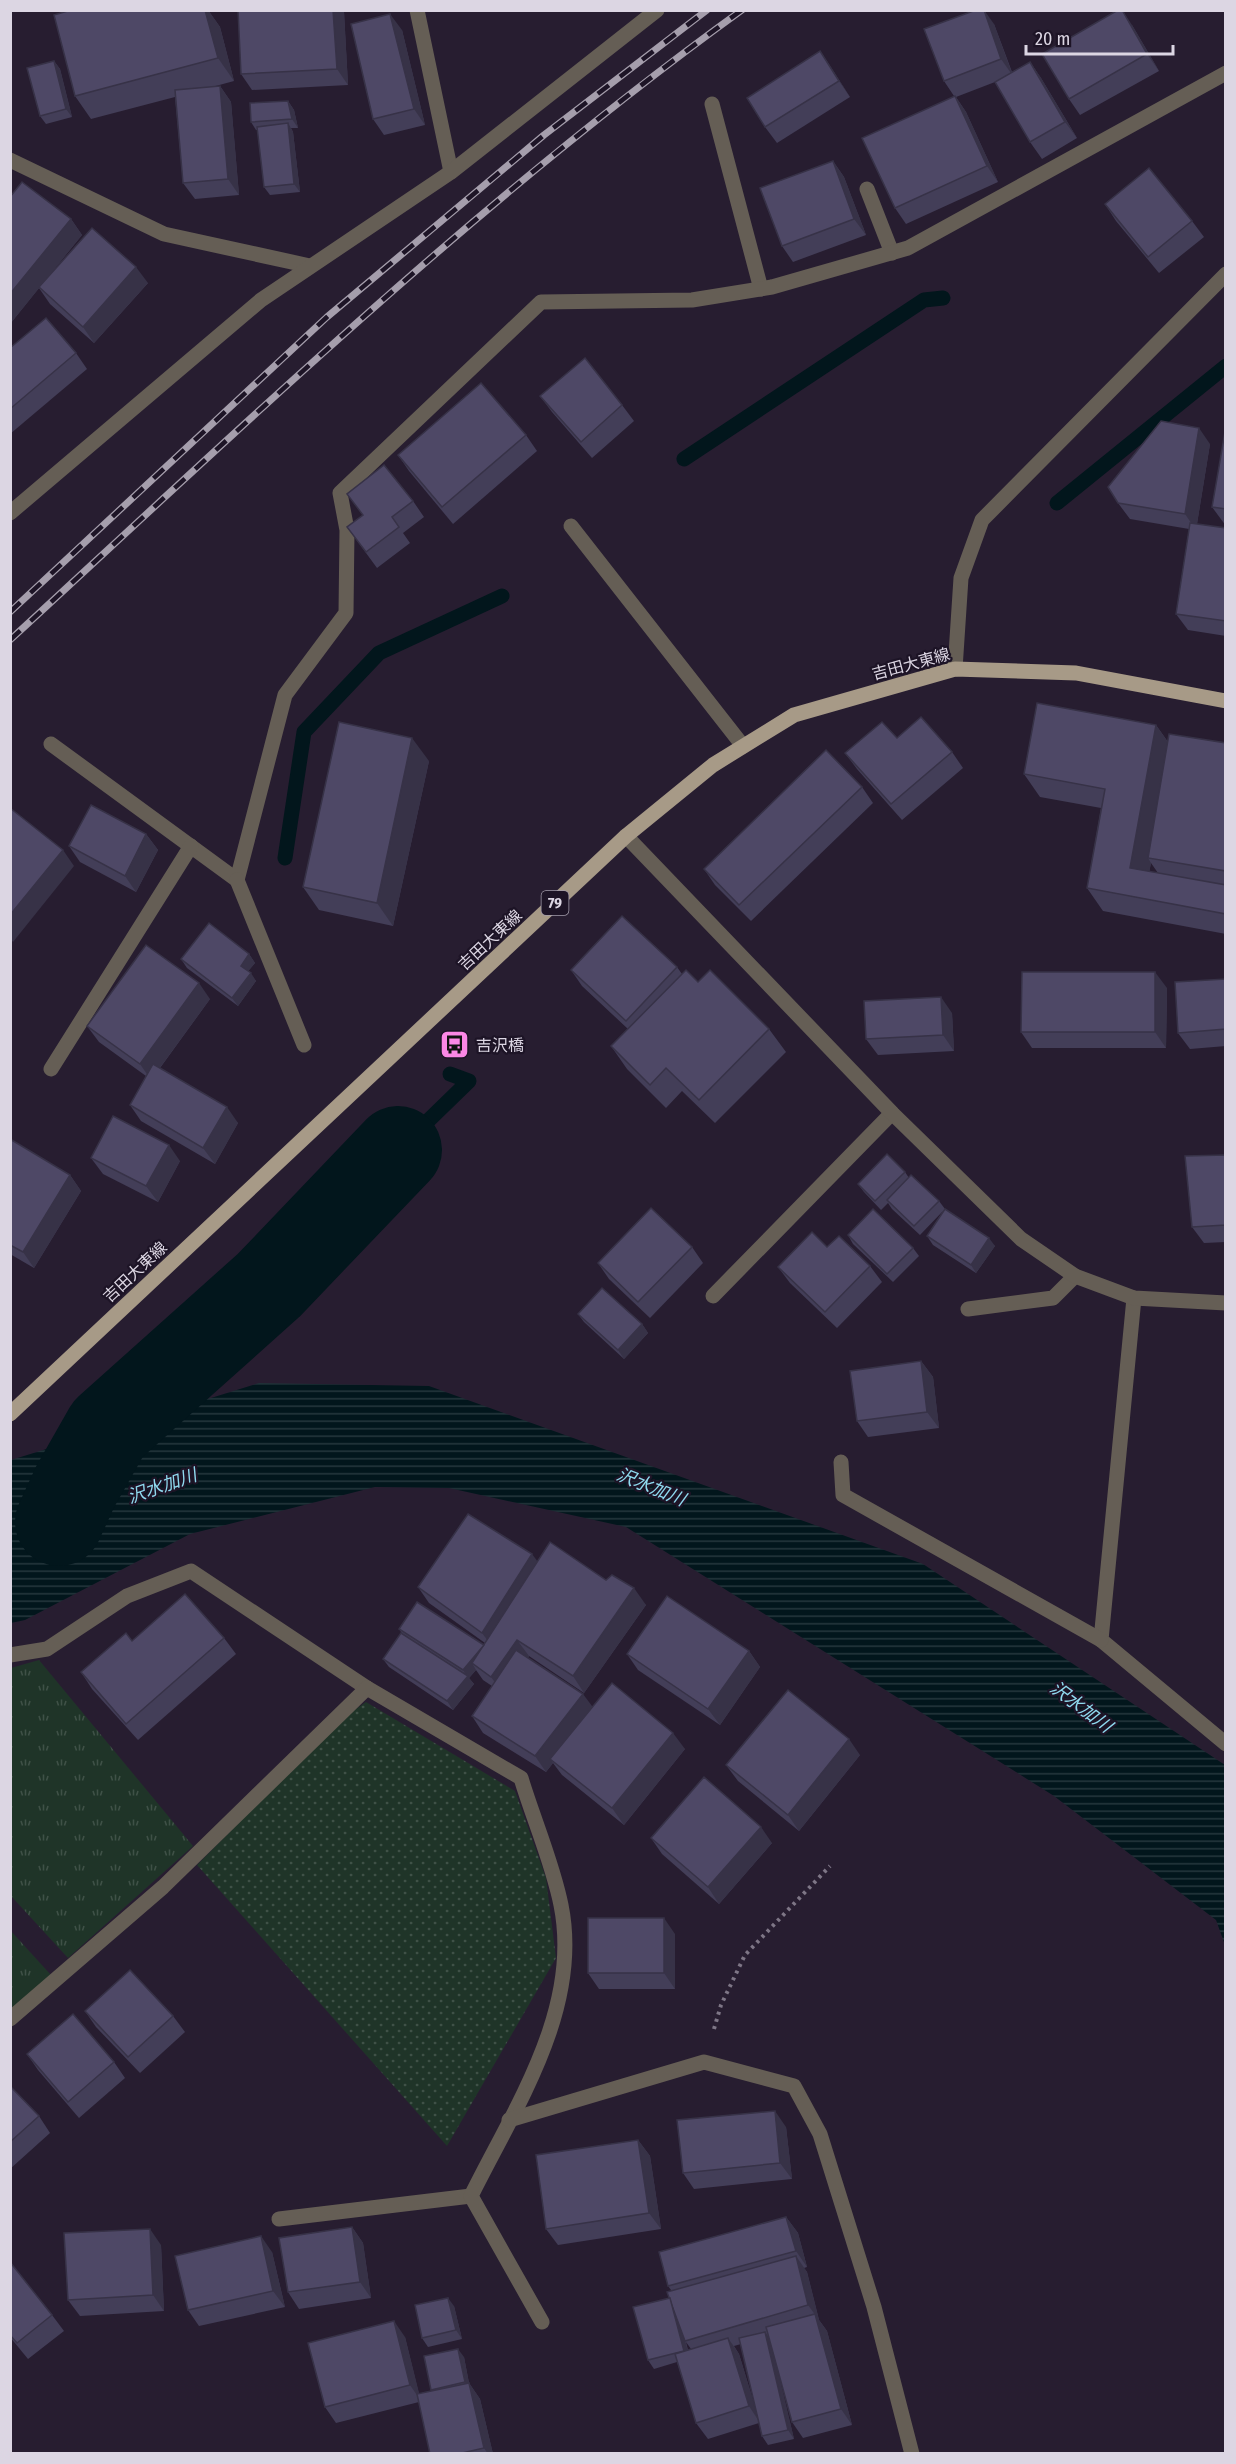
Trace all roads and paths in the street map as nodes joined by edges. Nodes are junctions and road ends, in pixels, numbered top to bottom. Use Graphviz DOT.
graph roads {
  1 [pos="417,10"];
  2 [pos="657,10"];
  3 [pos="1226,73"];
  4 [pos="712,104"];
  5 [pos="10,160"];
  6 [pos="452,172"];
  7 [pos="867,189"];
  8 [pos="892,253"];
  9 [pos="310,266"];
  10 [pos="1226,274"];
  11 [pos="761,289"];
  12 [pos="10,513"];
  13 [pos="571,526"];
  14 [pos="955,669"];
  15 [pos="1226,700"];
  16 [pos="51,744"];
  17 [pos="743,746"];
  18 [pos="626,836"];
  19 [pos="191,846"];
  20 [pos="237,880"];
  21 [pos="304,1045"];
  22 [pos="51,1069"];
  23 [pos="892,1113"];
  24 [pos="1075,1276"];
  25 [pos="713,1296"];
  26 [pos="1134,1298"];
  27 [pos="1226,1303"];
  28 [pos="968,1309"];
  29 [pos="10,1414"];
  30 [pos="841,1462"];
  31 [pos="1101,1640"];
  32 [pos="10,1656"];
  33 [pos="367,1688"];
  34 [pos="1226,1744"];
  35 [pos="830,1866"];
  36 [pos="10,2019"];
  37 [pos="704,2062"];
  38 [pos="508,2120"];
  39 [pos="471,2196"];
  40 [pos="279,2219"];
  41 [pos="542,2322"];
  42 [pos="912,2454"];
  1 -- 6 [label="street"];
  2 -- 6 [label="street"];
  3 -- 8 [label="street"];
  4 -- 11 [label="street"];
  5 -- 9 [label="street"];
  6 -- 9 [label="street"];
  7 -- 8 [label="street"];
  8 -- 11 [label="street"];
  9 -- 12 [label="street"];
  10 -- 14 [label="street"];
  11 -- 20 [label="street"];
  13 -- 17 [label="street"];
  14 -- 15 [label="main road, 吉田大東線 / 79"];
  14 -- 17 [label="main road, 吉田大東線 / 79"];
  16 -- 19 [label="street"];
  17 -- 18 [label="main road, 吉田大東線 / 79"];
  18 -- 23 [label="street"];
  18 -- 29 [label="main road, 吉田大東線 / 79"];
  19 -- 20 [label="street"];
  19 -- 22 [label="street"];
  20 -- 21 [label="street"];
  23 -- 24 [label="street"];
  23 -- 25 [label="street"];
  24 -- 26 [label="street"];
  24 -- 28 [label="street"];
  26 -- 27 [label="street"];
  26 -- 31 [label="street"];
  30 -- 31 [label="street"];
  31 -- 34 [label="street"];
  32 -- 33 [label="street"];
  33 -- 36 [label="street"];
  33 -- 38 [label="street"];
  35 -- 37 [label="path"];
  37 -- 38 [label="street"];
  37 -- 42 [label="street"];
  38 -- 39 [label="street"];
  39 -- 40 [label="street"];
  39 -- 41 [label="street"];
}
